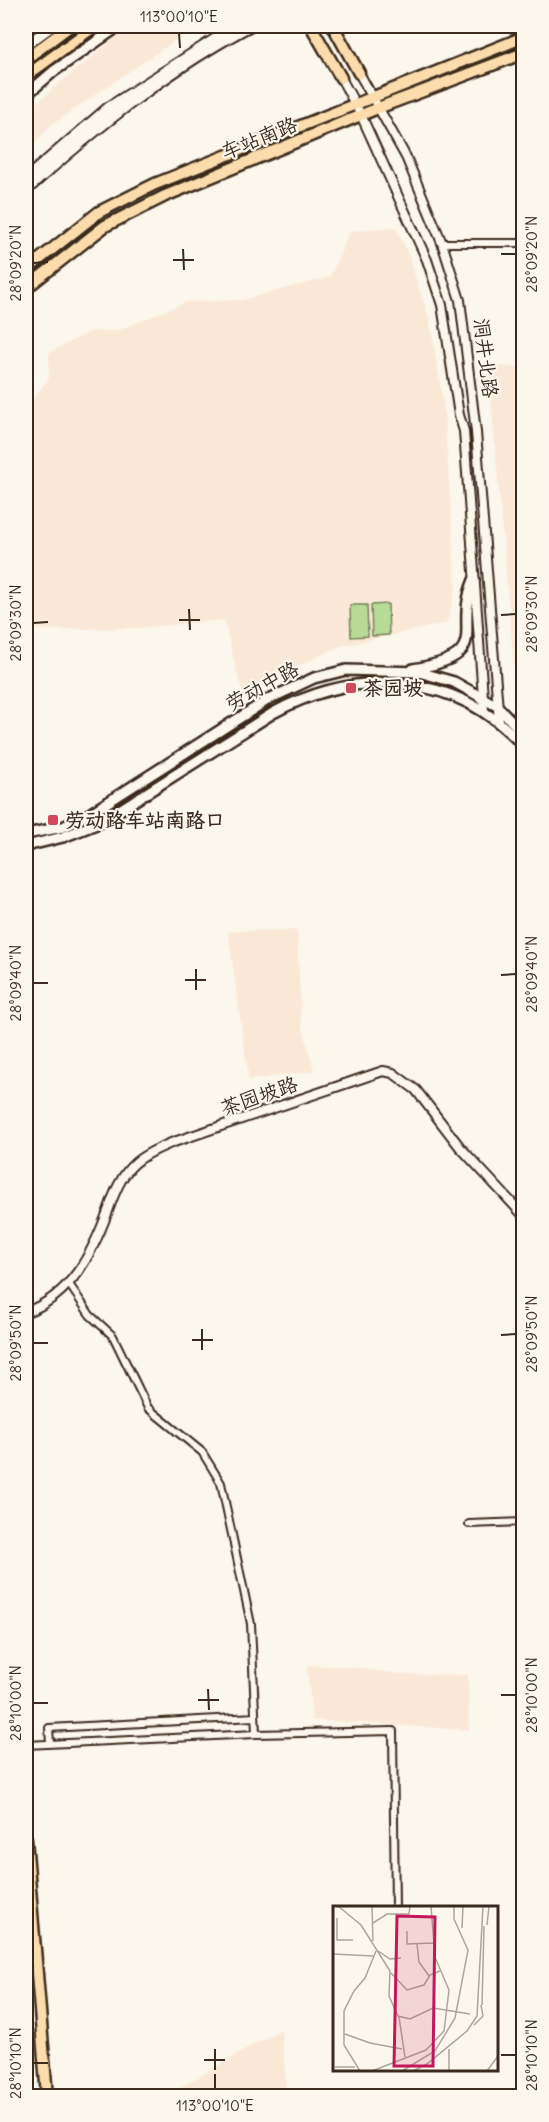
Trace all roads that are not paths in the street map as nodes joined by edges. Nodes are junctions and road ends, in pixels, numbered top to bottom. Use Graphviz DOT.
graph roads {
  1 [pos="52,26"];
  2 [pos="70,26"];
  3 [pos="95,26"];
  4 [pos="119,26"];
  5 [pos="311,26"];
  6 [pos="333,26"];
  7 [pos="524,37"];
  8 [pos="26,45"];
  9 [pos="524,52"];
  10 [pos="26,59"];
  11 [pos="359,73"];
  12 [pos="26,76"];
  13 [pos="341,78"];
  14 [pos="26,95"];
  15 [pos="371,96"];
  16 [pos="354,102"];
  17 [pos="378,108"];
  18 [pos="361,116"];
  19 [pos="442,243"];
  20 [pos="524,243"];
  21 [pos="26,270"];
  22 [pos="26,288"];
  23 [pos="474,580"];
  24 [pos="403,671"];
  25 [pos="483,696"];
  26 [pos="497,706"];
  27 [pos="484,711"];
  28 [pos="499,722"];
  29 [pos="524,734"];
  30 [pos="524,747"];
  31 [pos="26,834"];
  32 [pos="26,846"];
  33 [pos="524,1216"];
  34 [pos="69,1284"];
  35 [pos="26,1312"];
  36 [pos="524,1522"];
  37 [pos="469,1524"];
  38 [pos="255,1717"];
  39 [pos="256,1734"];
  40 [pos="50,1743"];
  41 [pos="26,1745"];
  42 [pos="26,1839"];
  43 [pos="395,1906"];
  44 [pos="26,1928"];
  45 [pos="39,2097"];
  46 [pos="46,2097"];
  1 -- 8 [label="main road"];
  2 -- 10 [label="main road"];
  3 -- 12 [label="main road"];
  4 -- 14 [label="main road"];
  5 -- 13 [label="main road, 洞井北路"];
  6 -- 11 [label="main road, 洞井北路"];
  7 -- 15 [label="main road, 车站南路"];
  9 -- 17 [label="main road, 车站南路"];
  11 -- 15 [label="street, 洞井北路"];
  13 -- 16 [label="street, 洞井北路"];
  15 -- 16 [label="main road, 车站南路"];
  15 -- 17 [label="street, 洞井北路"];
  16 -- 18 [label="street, 洞井北路"];
  16 -- 21 [label="main road, 车站南路"];
  17 -- 18 [label="main road, 车站南路"];
  17 -- 19 [label="street, 洞井北路"];
  18 -- 22 [label="main road, 车站南路"];
  18 -- 23 [label="street, 洞井北路"];
  19 -- 20 [label="street"];
  19 -- 26 [label="street, 洞井北路"];
  23 -- 24 [label="main road"];
  23 -- 25 [label="street, 洞井北路"];
  24 -- 25 [label="main road, 劳动中路"];
  24 -- 31 [label="main road, 劳动中路"];
  25 -- 26 [label="main road, 劳动中路"];
  25 -- 27 [label="street, 洞井北路"];
  26 -- 28 [label="street, 洞井北路"];
  26 -- 29 [label="main road, 劳动中路"];
  27 -- 28 [label="main road, 劳动中路"];
  27 -- 32 [label="main road, 劳动中路"];
  28 -- 30 [label="main road, 劳动中路"];
  33 -- 34 [label="street, 茶园坡路"];
  34 -- 35 [label="street, 茶园坡路"];
  34 -- 38 [label="street"];
  36 -- 37 [label="street"];
  38 -- 39 [label="street"];
  38 -- 40 [label="street"];
  39 -- 40 [label="street"];
  39 -- 43 [label="street"];
  40 -- 41 [label="street"];
  42 -- 46 [label="main road"];
  44 -- 45 [label="main road"];
}
